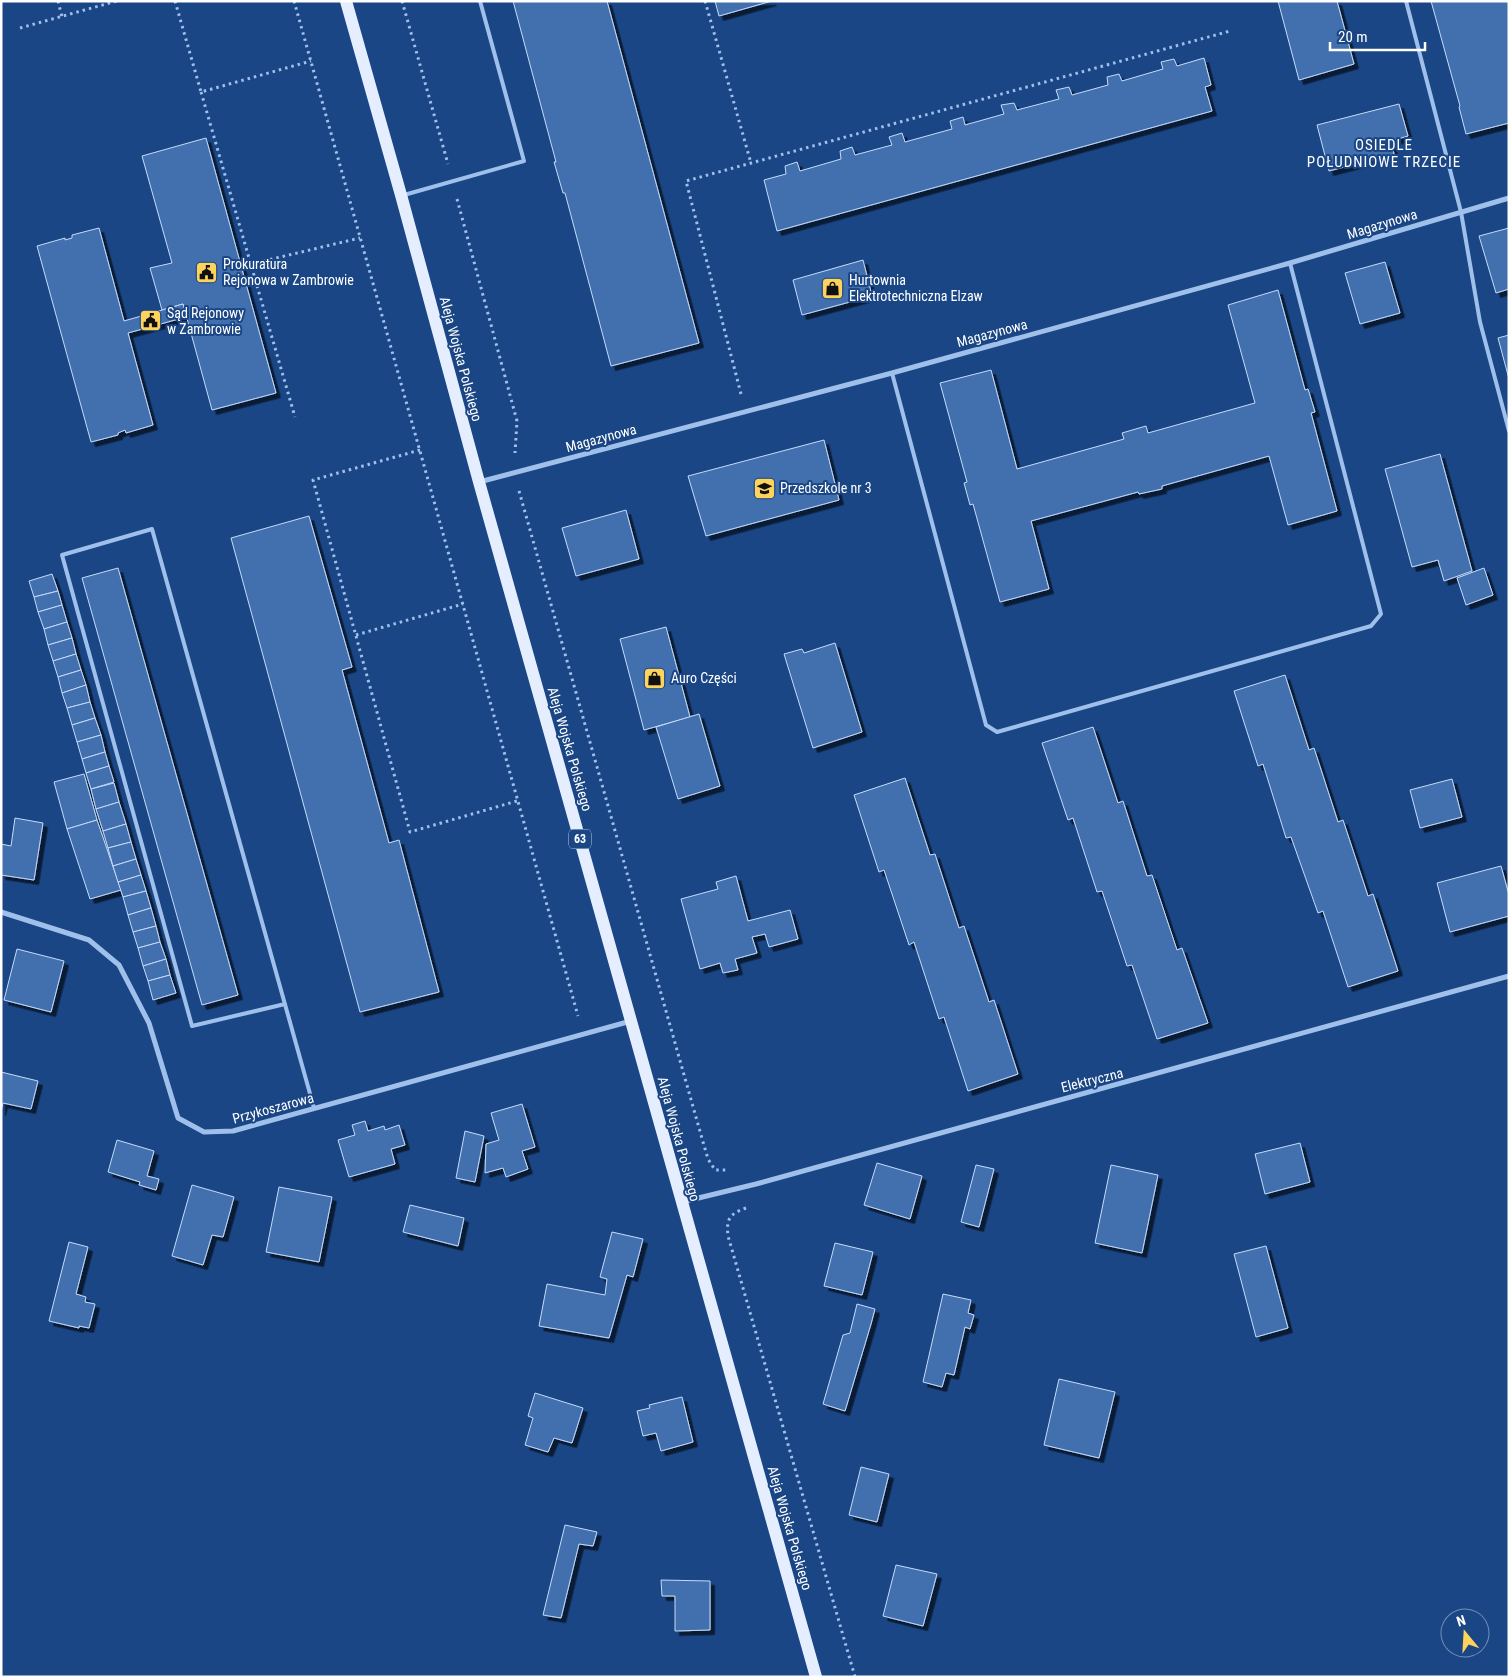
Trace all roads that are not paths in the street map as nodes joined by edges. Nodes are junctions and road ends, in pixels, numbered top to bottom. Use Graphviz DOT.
graph roads {
  1 [pos="346,1"];
  2 [pos="480,1"];
  3 [pos="1406,1"];
  4 [pos="401,195"];
  5 [pos="1509,198"];
  6 [pos="1461,212"];
  7 [pos="1290,263"];
  8 [pos="892,373"];
  9 [pos="1509,431"];
  10 [pos="479,482"];
  11 [pos="1,912"];
  12 [pos="1509,976"];
  13 [pos="285,1004"];
  14 [pos="631,1021"];
  15 [pos="314,1108"];
  16 [pos="681,1202"];
  17 [pos="816,1677"];
  1 -- 4 [label="main road, Aleja Wojska Polskiego / 63"];
  2 -- 4 [label="lane"];
  3 -- 6 [label="lane"];
  4 -- 10 [label="main road, Aleja Wojska Polskiego / 63"];
  5 -- 6 [label="street, Magazynowa"];
  6 -- 7 [label="street, Magazynowa"];
  6 -- 9 [label="lane"];
  7 -- 8 [label="street, Magazynowa"];
  7 -- 8 [label="lane"];
  8 -- 10 [label="street, Magazynowa"];
  10 -- 14 [label="main road, Aleja Wojska Polskiego / 63"];
  11 -- 15 [label="street, Przykoszarowa"];
  12 -- 16 [label="street, Elektryczna"];
  13 -- 13 [label="lane"];
  13 -- 15 [label="lane"];
  14 -- 15 [label="street, Przykoszarowa"];
  14 -- 16 [label="main road, Aleja Wojska Polskiego / 63"];
  16 -- 17 [label="main road, Aleja Wojska Polskiego / 63"];
}
